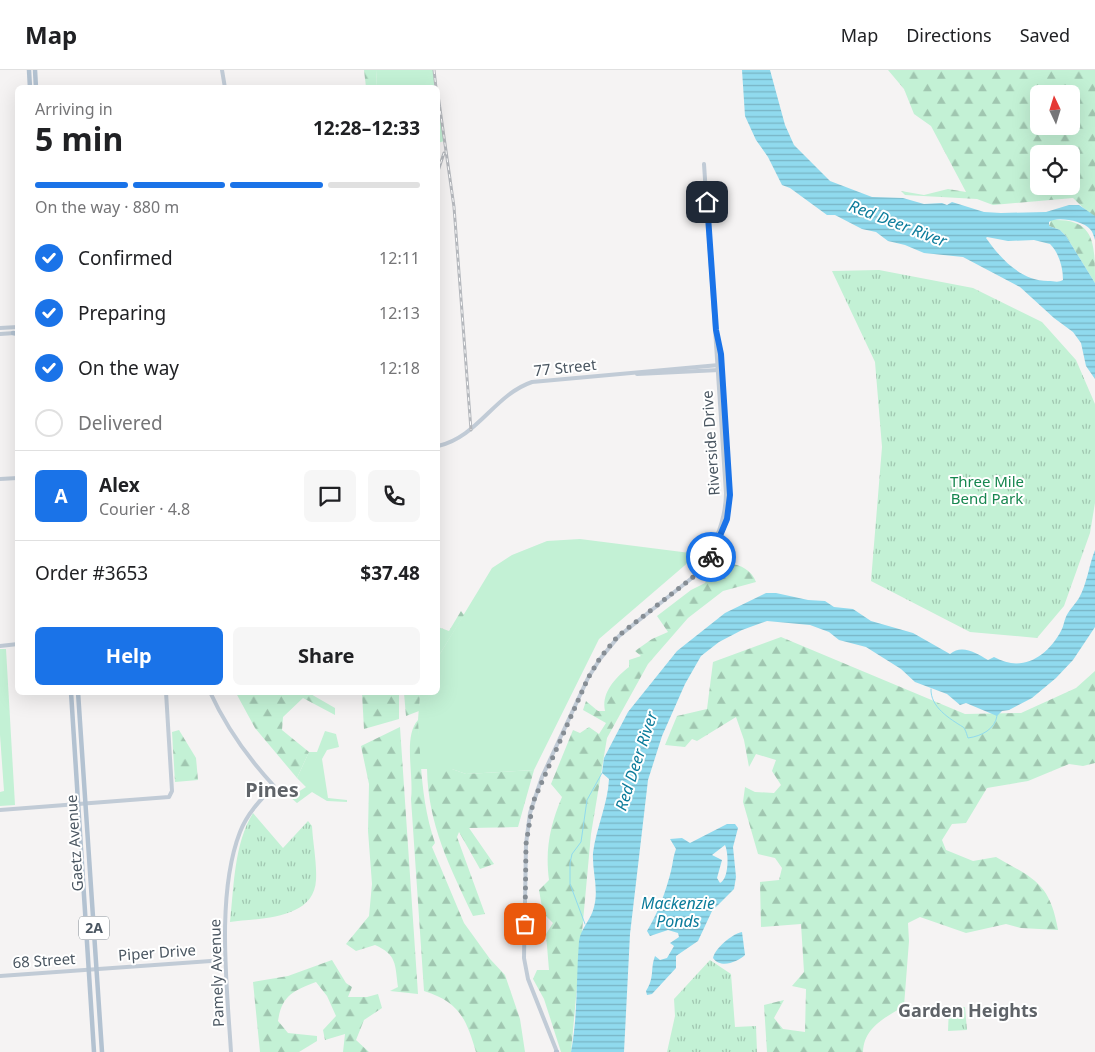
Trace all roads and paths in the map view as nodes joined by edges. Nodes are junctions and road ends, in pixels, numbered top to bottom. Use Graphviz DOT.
graph roads {
  1 [pos="29,70"];
  2 [pos="35,70"];
  3 [pos="222,70"];
  4 [pos="30,85"];
  5 [pos="36,85"];
  6 [pos="225,85"];
  7 [pos="704,164"];
  8 [pos="15,327"];
  9 [pos="0,328"];
  10 [pos="15,333"];
  11 [pos="0,334"];
  12 [pos="719,365"];
  13 [pos="719,370"];
  14 [pos="627,374"];
  15 [pos="440,445"];
  16 [pos="15,478"];
  17 [pos="0,479"];
  18 [pos="15,644"];
  19 [pos="0,646"];
  20 [pos="72,695"];
  21 [pos="78,695"];
  22 [pos="166,695"];
  23 [pos="211,695"];
  24 [pos="82,805"];
  25 [pos="0,810"];
  26 [pos="225,960"];
  27 [pos="90,969"];
  28 [pos="96,969"];
  29 [pos="0,976"];
  30 [pos="94,1052"];
  31 [pos="102,1052"];
  32 [pos="231,1052"];
  33 [pos="557,1052"];
  1 -- 4 [label="main road"];
  2 -- 5 [label="main road"];
  3 -- 6 [label="main road"];
  7 -- 12 [label="main road, Riverside Drive"];
  8 -- 9 [label="main road"];
  10 -- 11 [label="main road"];
  12 -- 13 [label="main road, Riverside Drive"];
  12 -- 14 [label="main road, 77 Street"];
  13 -- 14 [label="main road, 77 Street"];
  13 -- 33 [label="main road, Riverside Drive"];
  14 -- 15 [label="main road, 77 Street"];
  16 -- 17 [label="main road"];
  18 -- 19 [label="main road"];
  20 -- 24 [label="main road, Gaetz Avenue / 2A"];
  21 -- 24 [label="main road, Gaetz Avenue / 2A"];
  22 -- 24 [label="main road"];
  23 -- 26 [label="main road, Pamely Avenue"];
  24 -- 25 [label="main road"];
  24 -- 27 [label="main road, Gaetz Avenue / 2A"];
  24 -- 28 [label="main road, Gaetz Avenue / 2A"];
  26 -- 28 [label="main road, Piper Drive"];
  26 -- 32 [label="main road, Pamely Avenue"];
  27 -- 28 [label="main road, Piper Drive"];
  27 -- 29 [label="main road, 68 Street"];
  27 -- 30 [label="main road, Gaetz Avenue / 2A"];
  28 -- 31 [label="main road, Gaetz Avenue / 2A"];
}
